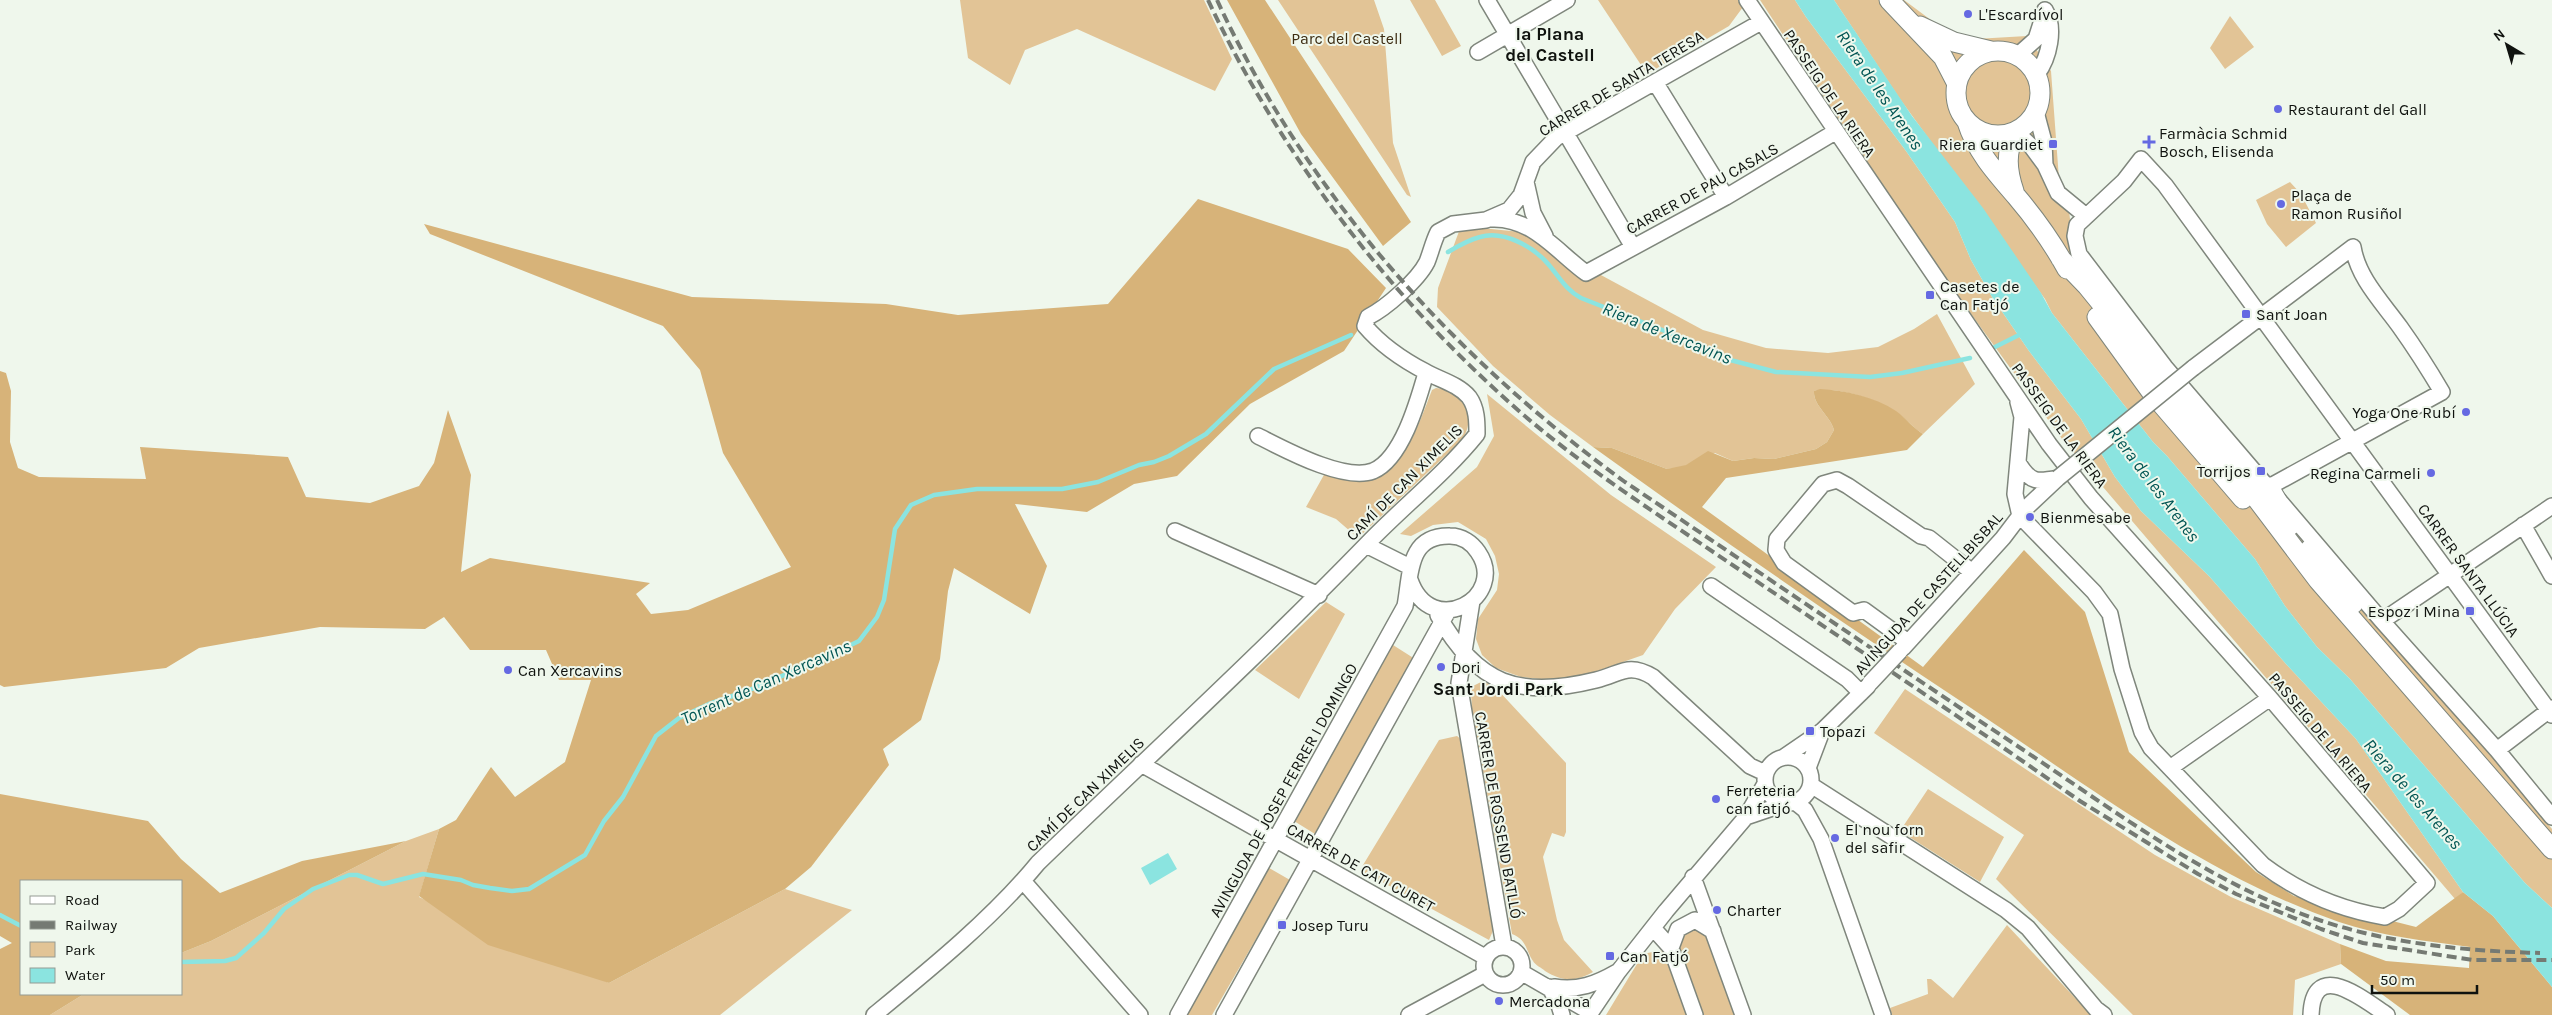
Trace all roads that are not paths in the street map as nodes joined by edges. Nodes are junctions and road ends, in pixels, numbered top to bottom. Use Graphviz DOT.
graph roads {
  1 [pos="1487,0"];
  2 [pos="1567,0"];
  3 [pos="1747,0"];
  4 [pos="1889,0"];
  5 [pos="2045,5"];
  6 [pos="1905,19"];
  7 [pos="1761,22"];
  8 [pos="1507,34"];
  9 [pos="1991,51"];
  10 [pos="1478,52"];
  11 [pos="2018,55"];
  12 [pos="2037,74"];
  13 [pos="1655,82"];
  14 [pos="1957,84"];
  15 [pos="2036,112"];
  16 [pos="1967,122"];
  17 [pos="1835,132"];
  18 [pos="2016,132"];
  19 [pos="1566,133"];
  20 [pos="2045,165"];
  21 [pos="1526,178"];
  22 [pos="1726,197"];
  23 [pos="2016,197"];
  24 [pos="2086,216"];
  25 [pos="1486,220"];
  26 [pos="1548,241"];
  27 [pos="1633,247"];
  28 [pos="1392,300"];
  29 [pos="2262,317"];
  30 [pos="1426,372"];
  31 [pos="2016,396"];
  32 [pos="1258,436"];
  33 [pos="2352,439"];
  34 [pos="2019,464"];
  35 [pos="2058,478"];
  36 [pos="2268,487"];
  37 [pos="2552,506"];
  38 [pos="2020,516"];
  39 [pos="2523,525"];
  40 [pos="1175,531"];
  41 [pos="1366,545"];
  42 [pos="1972,572"];
  43 [pos="1410,574"];
  44 [pos="2451,574"];
  45 [pos="2552,576"];
  46 [pos="1711,586"];
  47 [pos="1319,596"];
  48 [pos="1472,601"];
  49 [pos="1442,614"];
  50 [pos="2382,621"];
  51 [pos="1904,647"];
  52 [pos="1464,654"];
  53 [pos="2390,662"];
  54 [pos="1482,671"];
  55 [pos="1459,683"];
  56 [pos="1866,688"];
  57 [pos="2270,698"];
  58 [pos="2551,711"];
  59 [pos="1822,730"];
  60 [pos="2497,750"];
  61 [pos="1784,757"];
  62 [pos="1140,764"];
  63 [pos="1808,768"];
  64 [pos="2170,768"];
  65 [pos="1765,778"];
  66 [pos="1810,785"];
  67 [pos="1791,802"];
  68 [pos="1746,817"];
  69 [pos="2552,817"];
  70 [pos="1275,839"];
  71 [pos="2548,845"];
  72 [pos="1310,858"];
  73 [pos="1693,877"];
  74 [pos="1024,880"];
  75 [pos="1653,928"];
  76 [pos="1713,931"];
  77 [pos="1504,946"];
  78 [pos="1671,948"];
  79 [pos="1486,957"];
  80 [pos="1521,972"];
  81 [pos="1618,972"];
  82 [pos="1485,974"];
  83 [pos="1548,986"];
  84 [pos="1590,1014"];
  85 [pos="874,1015"];
  86 [pos="1140,1015"];
  87 [pos="1178,1015"];
  88 [pos="1224,1015"];
  89 [pos="1409,1015"];
  90 [pos="1562,1015"];
  91 [pos="1695,1015"];
  92 [pos="1743,1015"];
  93 [pos="1883,1015"];
  94 [pos="2104,1015"];
  95 [pos="2310,1015"];
  96 [pos="2387,1015"];
  1 -- 8 [label="street"];
  2 -- 8 [label="street"];
  3 -- 7 [label="street, PASSEIG DE LA RIERA"];
  4 -- 6 [label="main road"];
  5 -- 11 [label="street"];
  5 -- 12 [label="street"];
  6 -- 9 [label="main road"];
  6 -- 14 [label="main road"];
  7 -- 13 [label="street, CARRER DE SANTA TERESA"];
  7 -- 17 [label="street, PASSEIG DE LA RIERA"];
  8 -- 10 [label="street"];
  8 -- 19 [label="street"];
  9 -- 11 [label="main road"];
  9 -- 14 [label="main road"];
  11 -- 12 [label="main road"];
  12 -- 15 [label="main road"];
  13 -- 19 [label="street, CARRER DE SANTA TERESA"];
  13 -- 22 [label="street"];
  14 -- 16 [label="main road"];
  15 -- 18 [label="main road"];
  15 -- 20 [label="street"];
  16 -- 18 [label="main road"];
  16 -- 23 [label="main road"];
  17 -- 22 [label="street, CARRER DE PAU CASALS"];
  17 -- 31 [label="street, PASSEIG DE LA RIERA"];
  18 -- 20 [label="street"];
  18 -- 23 [label="main road"];
  19 -- 21 [label="street, CARRER DE SANTA TERESA"];
  19 -- 27 [label="street"];
  20 -- 24 [label="street"];
  21 -- 25 [label="street, CARRER DE SANTA TERESA"];
  21 -- 26 [label="street"];
  22 -- 27 [label="street, CARRER DE PAU CASALS"];
  23 -- 53 [label="main road"];
  24 -- 29 [label="street, CARRER SANTA LLÚCIA"];
  24 -- 36 [label="street"];
  25 -- 26 [label="street"];
  25 -- 28 [label="street, CARRER DE SANTA TERESA"];
  26 -- 27 [label="street, CARRER DE PAU CASALS"];
  28 -- 30 [label="street, CAMÍ DE CAN XIMELIS"];
  29 -- 33 [label="street, CARRER SANTA LLÚCIA"];
  29 -- 33 [label="street, AVINGUDA DE CASTELLBISBAL"];
  29 -- 35 [label="street, AVINGUDA DE CASTELLBISBAL, bridge"];
  30 -- 32 [label="street"];
  30 -- 41 [label="street, CAMÍ DE CAN XIMELIS"];
  31 -- 34 [label="street"];
  31 -- 57 [label="street, PASSEIG DE LA RIERA"];
  33 -- 36 [label="street"];
  33 -- 44 [label="street, CARRER SANTA LLÚCIA"];
  34 -- 35 [label="street"];
  34 -- 38 [label="street"];
  35 -- 38 [label="street, AVINGUDA DE CASTELLBISBAL"];
  36 -- 50 [label="street"];
  36 -- 53 [label="main road"];
  37 -- 39 [label="street"];
  38 -- 42 [label="street, AVINGUDA DE CASTELLBISBAL"];
  38 -- 64 [label="street"];
  39 -- 44 [label="street"];
  39 -- 45 [label="street"];
  40 -- 47 [label="street"];
  41 -- 43 [label="street"];
  41 -- 47 [label="street, CAMÍ DE CAN XIMELIS"];
  42 -- 51 [label="street, AVINGUDA DE CASTELLBISBAL"];
  42 -- 51 [label="street"];
  43 -- 48 [label="street"];
  43 -- 49 [label="street"];
  43 -- 70 [label="street, AVINGUDA DE JOSEP FERRER I DOMINGO"];
  44 -- 50 [label="street"];
  44 -- 58 [label="street, CARRER SANTA LLÚCIA"];
  46 -- 56 [label="street"];
  47 -- 62 [label="street, CAMÍ DE CAN XIMELIS"];
  48 -- 49 [label="street"];
  48 -- 52 [label="street, CARRER DE ROSSEND BATLLÓ"];
  49 -- 52 [label="street"];
  49 -- 72 [label="street"];
  50 -- 60 [label="street"];
  51 -- 56 [label="street, AVINGUDA DE CASTELLBISBAL, bridge"];
  52 -- 54 [label="street"];
  52 -- 55 [label="street, CARRER DE ROSSEND BATLLÓ"];
  53 -- 71 [label="main road"];
  54 -- 55 [label="street"];
  54 -- 65 [label="street"];
  55 -- 77 [label="street, CARRER DE ROSSEND BATLLÓ"];
  56 -- 59 [label="street, AVINGUDA DE CASTELLBISBAL"];
  57 -- 64 [label="street"];
  57 -- 64 [label="street, PASSEIG DE LA RIERA"];
  58 -- 60 [label="street"];
  59 -- 61 [label="street, AVINGUDA DE CASTELLBISBAL"];
  59 -- 63 [label="street"];
  60 -- 69 [label="street"];
  61 -- 63 [label="street"];
  61 -- 65 [label="street"];
  62 -- 70 [label="street, CARRER DE CATI CURET"];
  62 -- 74 [label="street, CAMÍ DE CAN XIMELIS"];
  63 -- 66 [label="street"];
  65 -- 67 [label="street"];
  65 -- 68 [label="street"];
  66 -- 67 [label="street"];
  66 -- 94 [label="street"];
  67 -- 68 [label="street"];
  67 -- 93 [label="street"];
  68 -- 73 [label="street"];
  70 -- 72 [label="street, CARRER DE CATI CURET"];
  70 -- 87 [label="street, AVINGUDA DE JOSEP FERRER I DOMINGO"];
  72 -- 79 [label="street, CARRER DE CATI CURET"];
  72 -- 88 [label="street"];
  73 -- 75 [label="street"];
  73 -- 76 [label="street"];
  74 -- 85 [label="street, CAMÍ DE CAN XIMELIS"];
  74 -- 86 [label="street"];
  75 -- 78 [label="street"];
  75 -- 81 [label="street"];
  76 -- 78 [label="street"];
  76 -- 92 [label="street"];
  77 -- 79 [label="street"];
  77 -- 80 [label="street"];
  78 -- 91 [label="street"];
  79 -- 82 [label="street"];
  80 -- 82 [label="street"];
  80 -- 83 [label="street"];
  81 -- 83 [label="street"];
  81 -- 84 [label="street"];
  82 -- 89 [label="street"];
  83 -- 84 [label="street"];
  83 -- 90 [label="street"];
  95 -- 96 [label="street"];
}
